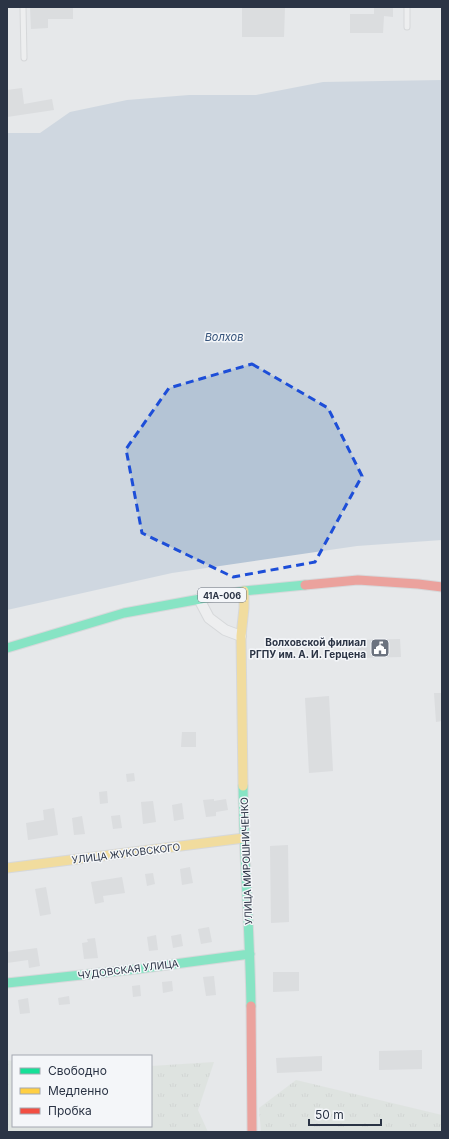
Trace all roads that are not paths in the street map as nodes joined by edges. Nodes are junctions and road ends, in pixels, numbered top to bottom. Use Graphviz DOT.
graph roads {
  1 [pos="23,7"];
  2 [pos="407,7"];
  3 [pos="407,27"];
  4 [pos="24,58"];
  5 [pos="442,587"];
  6 [pos="244,591"];
  7 [pos="199,599"];
  8 [pos="241,636"];
  9 [pos="7,648"];
  10 [pos="244,838"];
  11 [pos="7,868"];
  12 [pos="250,954"];
  13 [pos="7,983"];
  14 [pos="252,1132"];
  1 -- 4 [label="lane"];
  2 -- 3 [label="lane"];
  5 -- 6 [label="street, 41А-006"];
  6 -- 7 [label="street, 41А-006"];
  6 -- 8 [label="street, УЛИЦА МИРОШНИЧЕНКО"];
  7 -- 8 [label="street"];
  7 -- 9 [label="street, 41А-006"];
  8 -- 10 [label="street, УЛИЦА МИРОШНИЧЕНКО"];
  10 -- 11 [label="street, УЛИЦА ЖУКОВСКОГО"];
  10 -- 12 [label="street, УЛИЦА МИРОШНИЧЕНКО"];
  12 -- 13 [label="street, ЧУДОВСКАЯ УЛИЦА"];
  12 -- 14 [label="street, УЛИЦА МИРОШНИЧЕНКО"];
}
